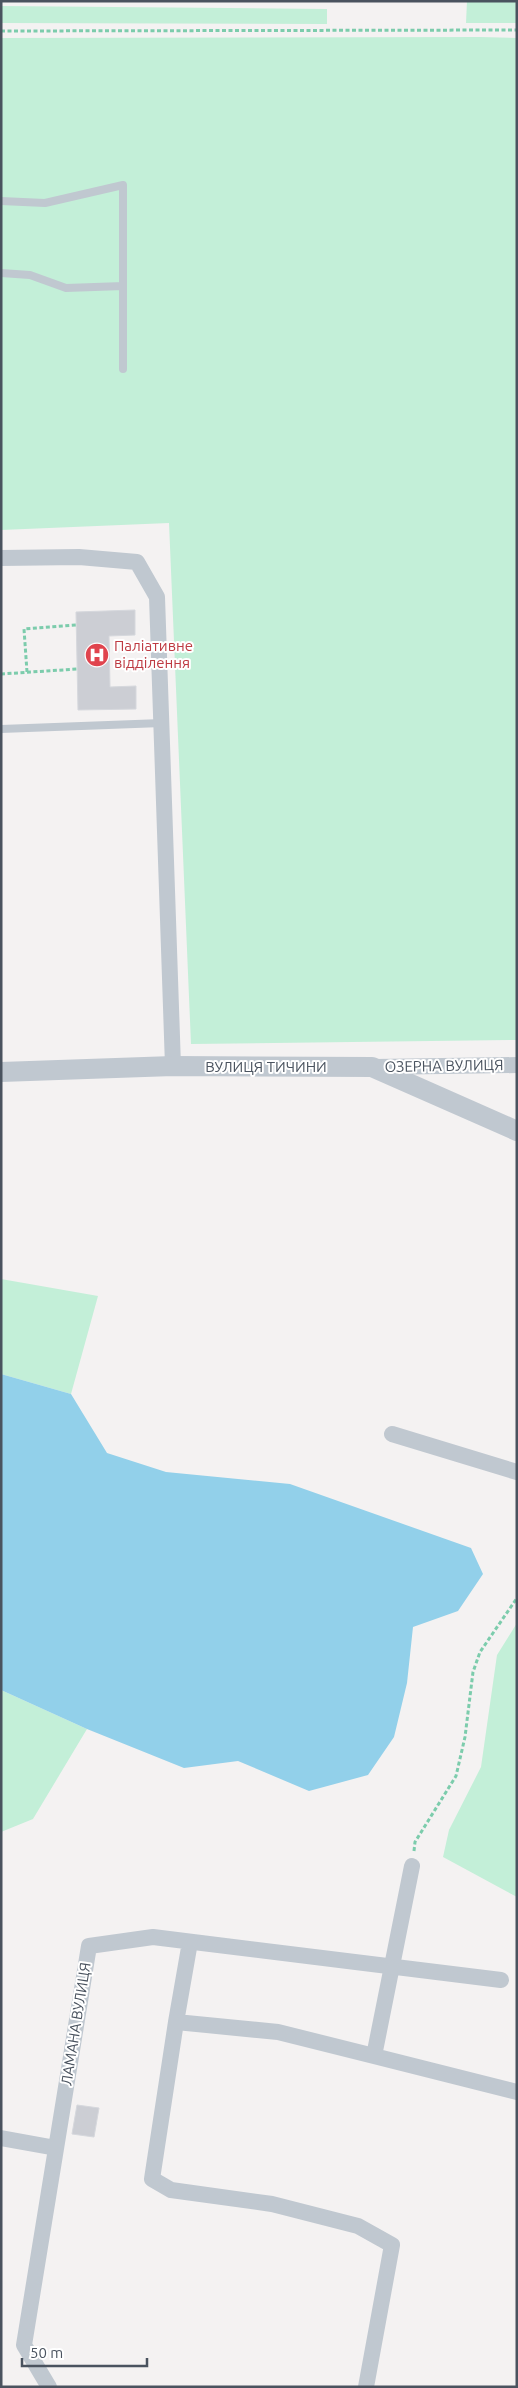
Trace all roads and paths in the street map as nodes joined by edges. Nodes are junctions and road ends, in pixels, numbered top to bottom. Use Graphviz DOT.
graph roads {
  1 [pos="517,30"];
  2 [pos="1,31"];
  3 [pos="1,201"];
  4 [pos="1,274"];
  5 [pos="123,286"];
  6 [pos="123,369"];
  7 [pos="1,558"];
  8 [pos="76,625"];
  9 [pos="77,669"];
  10 [pos="27,672"];
  11 [pos="1,674"];
  12 [pos="162,723"];
  13 [pos="1,729"];
  14 [pos="517,1065"];
  15 [pos="173,1066"];
  16 [pos="372,1067"];
  17 [pos="1,1072"];
  18 [pos="517,1131"];
  19 [pos="392,1434"];
  20 [pos="517,1472"];
  21 [pos="517,1598"];
  22 [pos="412,1866"];
  23 [pos="190,1942"];
  24 [pos="392,1967"];
  25 [pos="501,1980"];
  26 [pos="176,2022"];
  27 [pos="374,2056"];
  28 [pos="517,2092"];
  29 [pos="1,2138"];
  30 [pos="56,2148"];
  31 [pos="49,2387"];
  32 [pos="366,2387"];
  1 -- 2 [label="path"];
  3 -- 5 [label="lane"];
  4 -- 5 [label="lane"];
  5 -- 6 [label="lane"];
  7 -- 12 [label="street"];
  8 -- 10 [label="path"];
  9 -- 10 [label="path"];
  10 -- 11 [label="path"];
  12 -- 13 [label="lane"];
  12 -- 15 [label="street"];
  14 -- 16 [label="street, ОЗЕРНА ВУЛИЦЯ"];
  15 -- 16 [label="street, ВУЛИЦЯ ТИЧИНИ"];
  15 -- 17 [label="street, ВУЛИЦЯ ТИЧИНИ"];
  16 -- 18 [label="street, ВУЛИЦЯ ТИЧИНИ"];
  19 -- 20 [label="street"];
  21 -- 22 [label="path"];
  22 -- 24 [label="street"];
  23 -- 24 [label="street, ЛАМАНА ВУЛИЦЯ"];
  23 -- 26 [label="street"];
  23 -- 30 [label="street, ЛАМАНА ВУЛИЦЯ"];
  24 -- 25 [label="street, ЛАМАНА ВУЛИЦЯ"];
  24 -- 27 [label="street"];
  26 -- 27 [label="street"];
  26 -- 32 [label="street"];
  27 -- 28 [label="street"];
  29 -- 30 [label="street"];
  30 -- 31 [label="street, ЛАМАНА ВУЛИЦЯ"];
}
